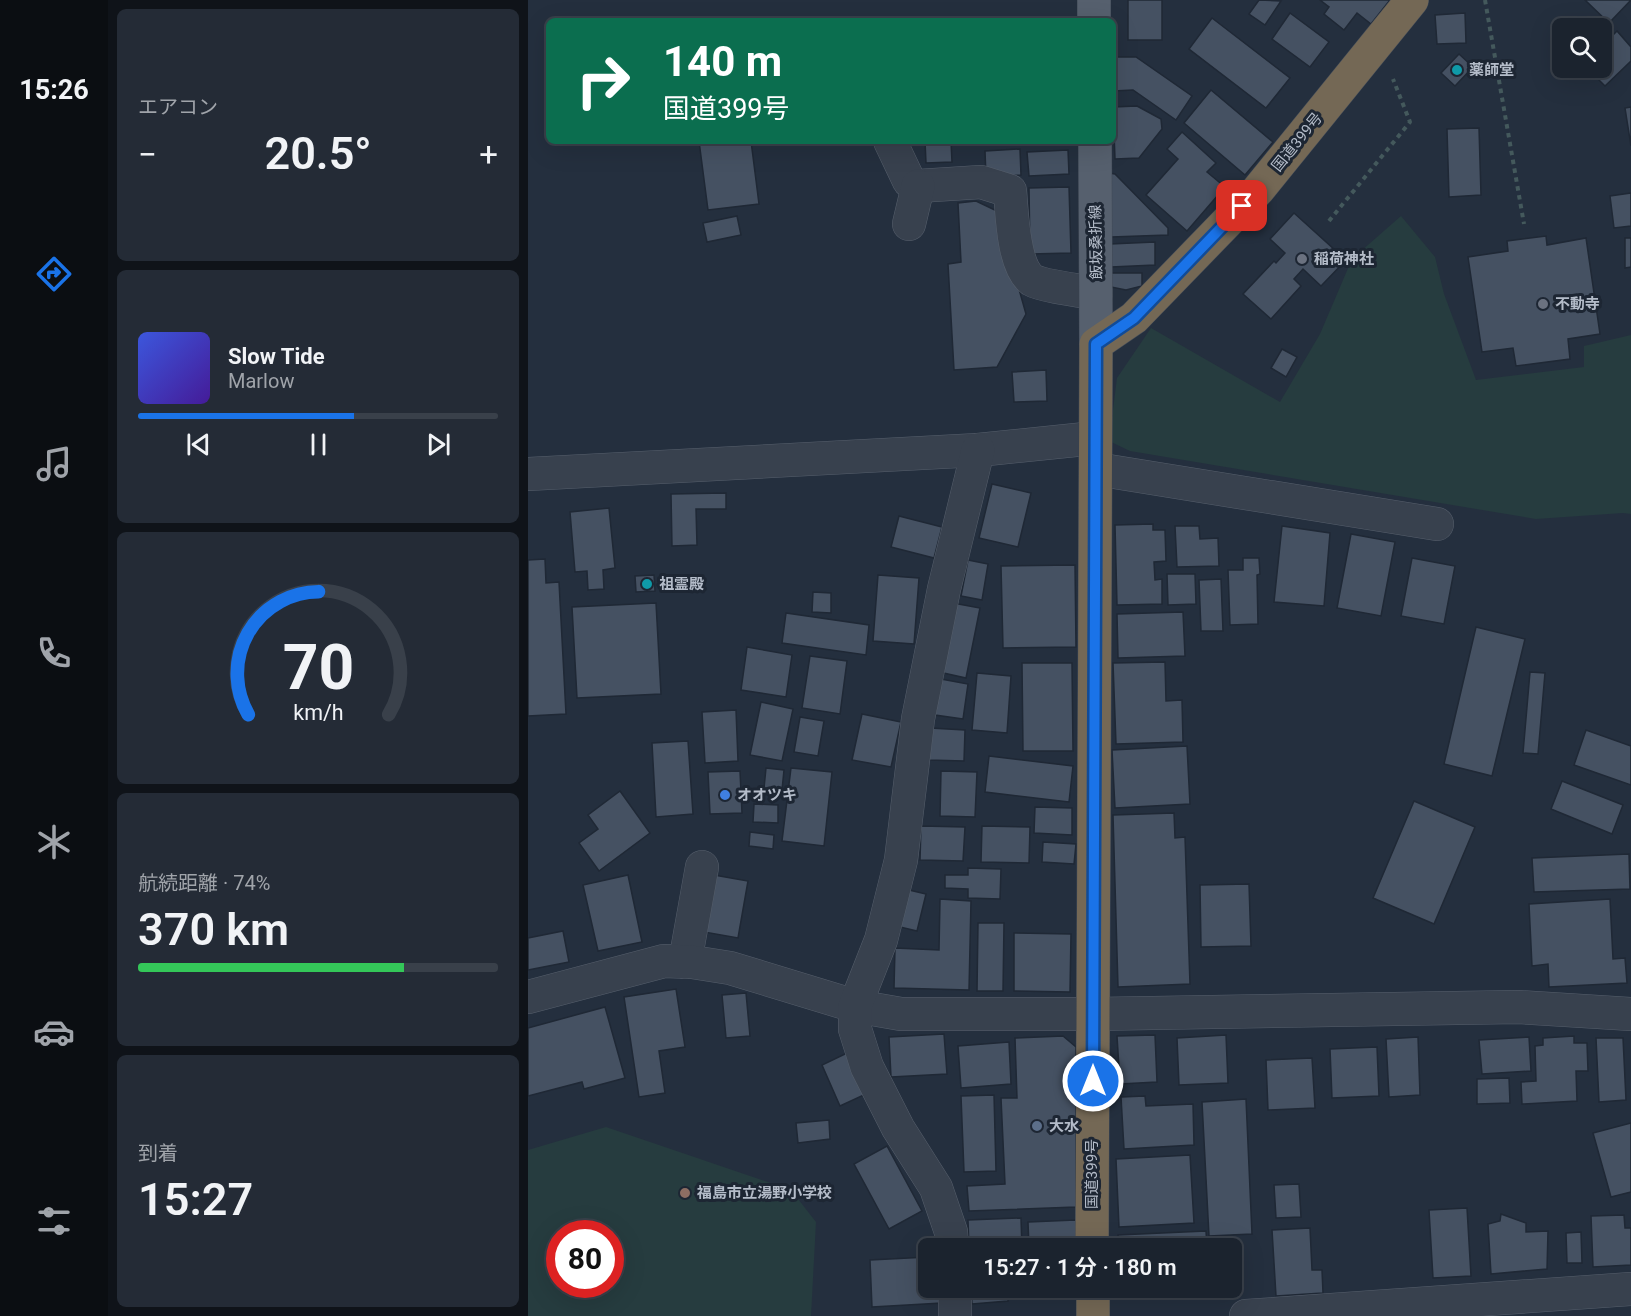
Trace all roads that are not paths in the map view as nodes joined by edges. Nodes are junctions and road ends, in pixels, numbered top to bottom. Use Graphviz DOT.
graph roads {
  1 [pos="1094,0"];
  2 [pos="1412,0"];
  3 [pos="1094,18"];
  4 [pos="891,144"];
  5 [pos="1095,144"];
  6 [pos="918,186"];
  7 [pos="909,224"];
  8 [pos="1096,293"];
  9 [pos="1096,344"];
  10 [pos="978,450"];
  11 [pos="1095,453"];
  12 [pos="528,474"];
  13 [pos="1437,524"];
  14 [pos="702,867"];
  15 [pos="685,962"];
  16 [pos="528,997"];
  17 [pos="855,1006"];
  18 [pos="1094,1014"];
  19 [pos="1631,1014"];
  20 [pos="951,1238"];
  21 [pos="1092,1238"];
  22 [pos="1631,1288"];
  23 [pos="955,1298"];
  24 [pos="1093,1298"];
  25 [pos="955,1316"];
  26 [pos="1093,1316"];
  27 [pos="1246,1316"];
  1 -- 3 [label="main road"];
  2 -- 9 [label="highway, 国道399号"];
  4 -- 6 [label="street"];
  5 -- 8 [label="main road, 飯坂桑折線"];
  6 -- 7 [label="street"];
  6 -- 8 [label="street"];
  8 -- 9 [label="main road, 飯坂桑折線"];
  9 -- 11 [label="highway, 国道399号"];
  10 -- 11 [label="street"];
  10 -- 12 [label="street"];
  10 -- 17 [label="street"];
  11 -- 13 [label="street"];
  11 -- 18 [label="highway, 国道399号"];
  14 -- 15 [label="street"];
  15 -- 16 [label="street"];
  15 -- 17 [label="street"];
  17 -- 18 [label="street"];
  17 -- 20 [label="street"];
  18 -- 19 [label="street"];
  18 -- 21 [label="highway, 国道399号"];
  22 -- 27 [label="street"];
  23 -- 25 [label="street"];
  24 -- 26 [label="highway"];
}
